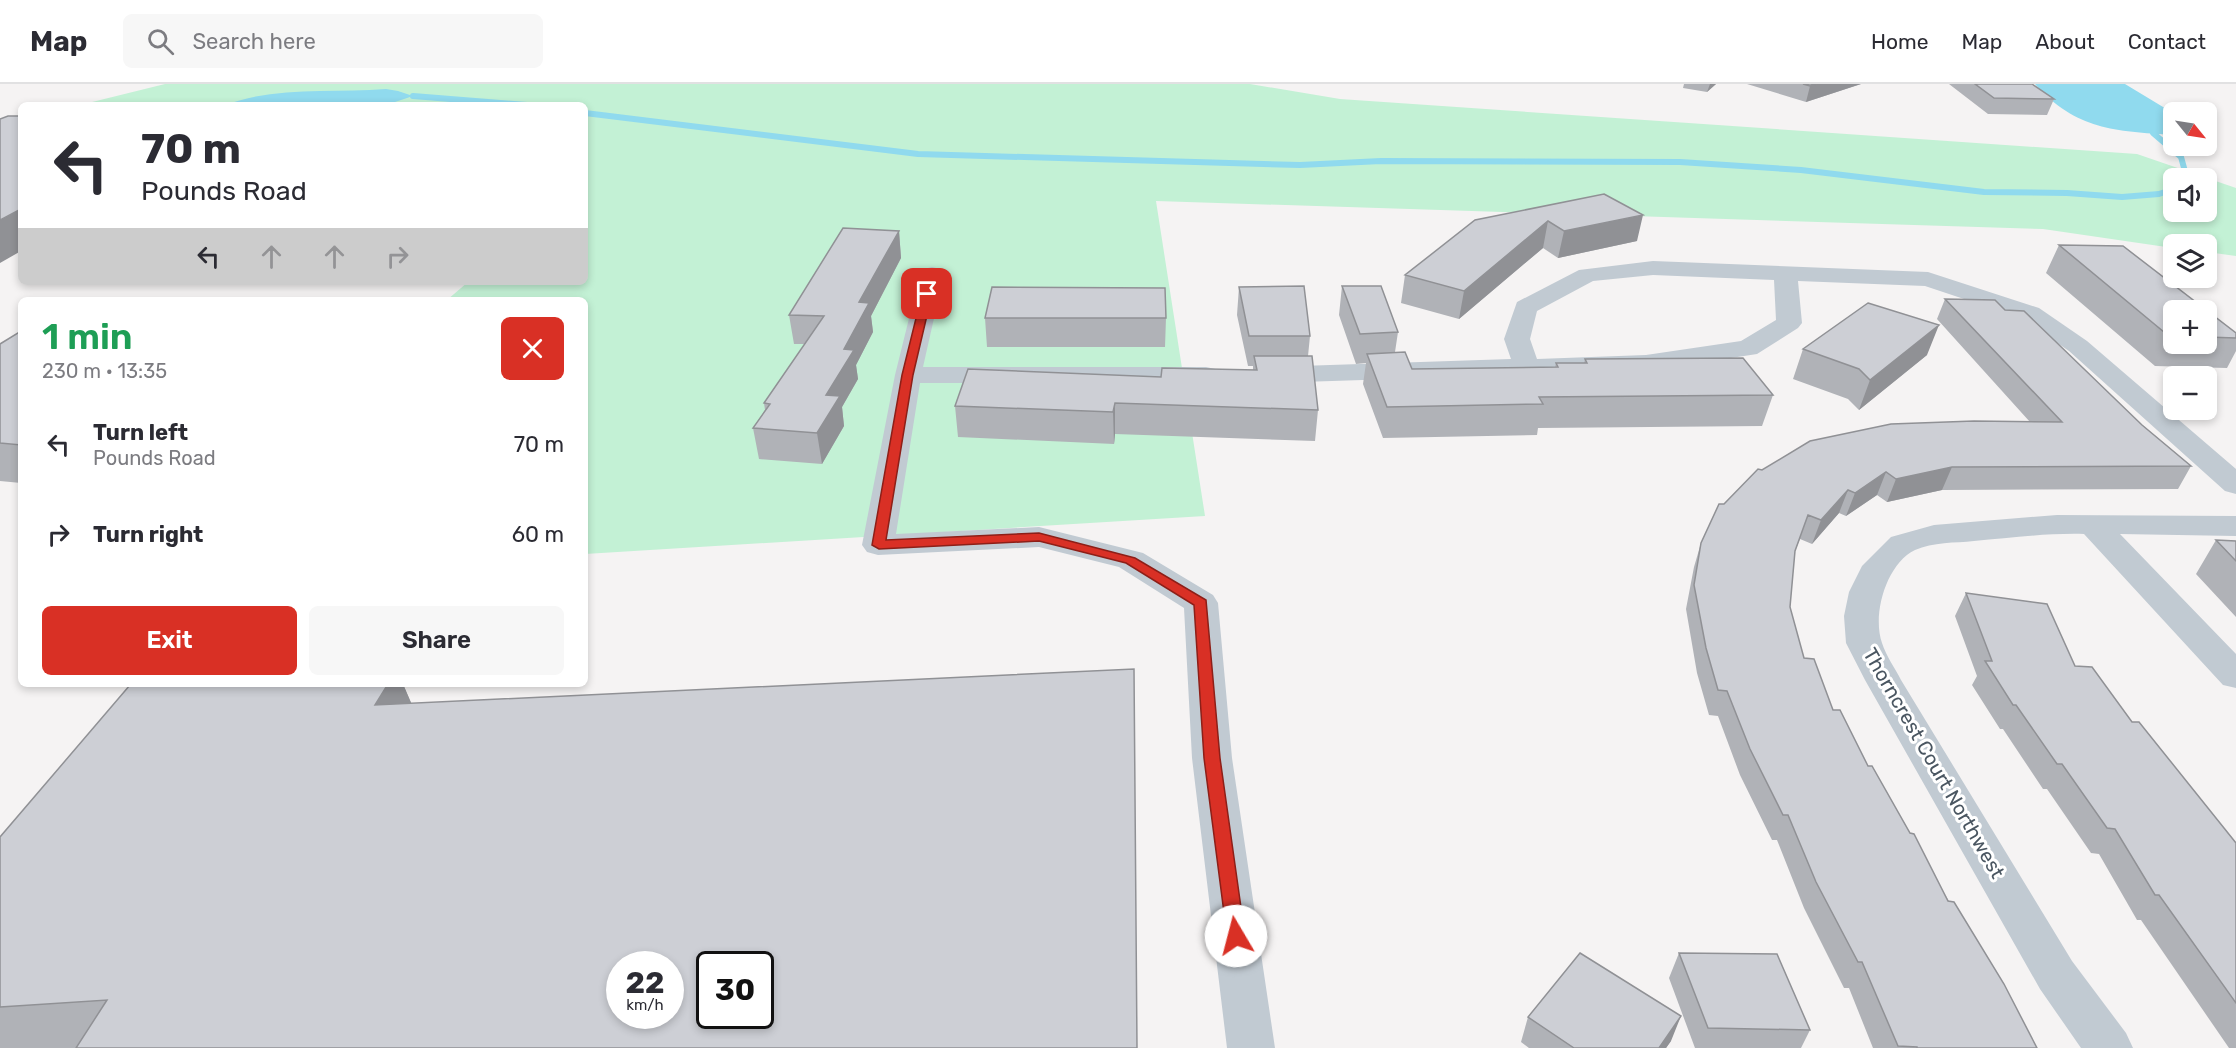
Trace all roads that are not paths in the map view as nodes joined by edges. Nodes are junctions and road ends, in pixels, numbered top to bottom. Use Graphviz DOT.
graph roads {
  1 [pos="1785,273"];
  2 [pos="932,274"];
  3 [pos="1526,365"];
  4 [pos="908,375"];
  5 [pos="2236,485"];
  6 [pos="2092,524"];
  7 [pos="2236,526"];
  8 [pos="2236,676"];
  9 [pos="1251,1048"];
  10 [pos="2109,1048"];
  1 -- 3 [label="street"];
  1 -- 3 [label="street"];
  1 -- 5 [label="street"];
  2 -- 4 [label="street"];
  3 -- 4 [label="street"];
  4 -- 9 [label="street"];
  6 -- 7 [label="street, Thorncrest Court Northwest"];
  6 -- 8 [label="street"];
  6 -- 10 [label="street, Thorncrest Court Northwest"];
}
